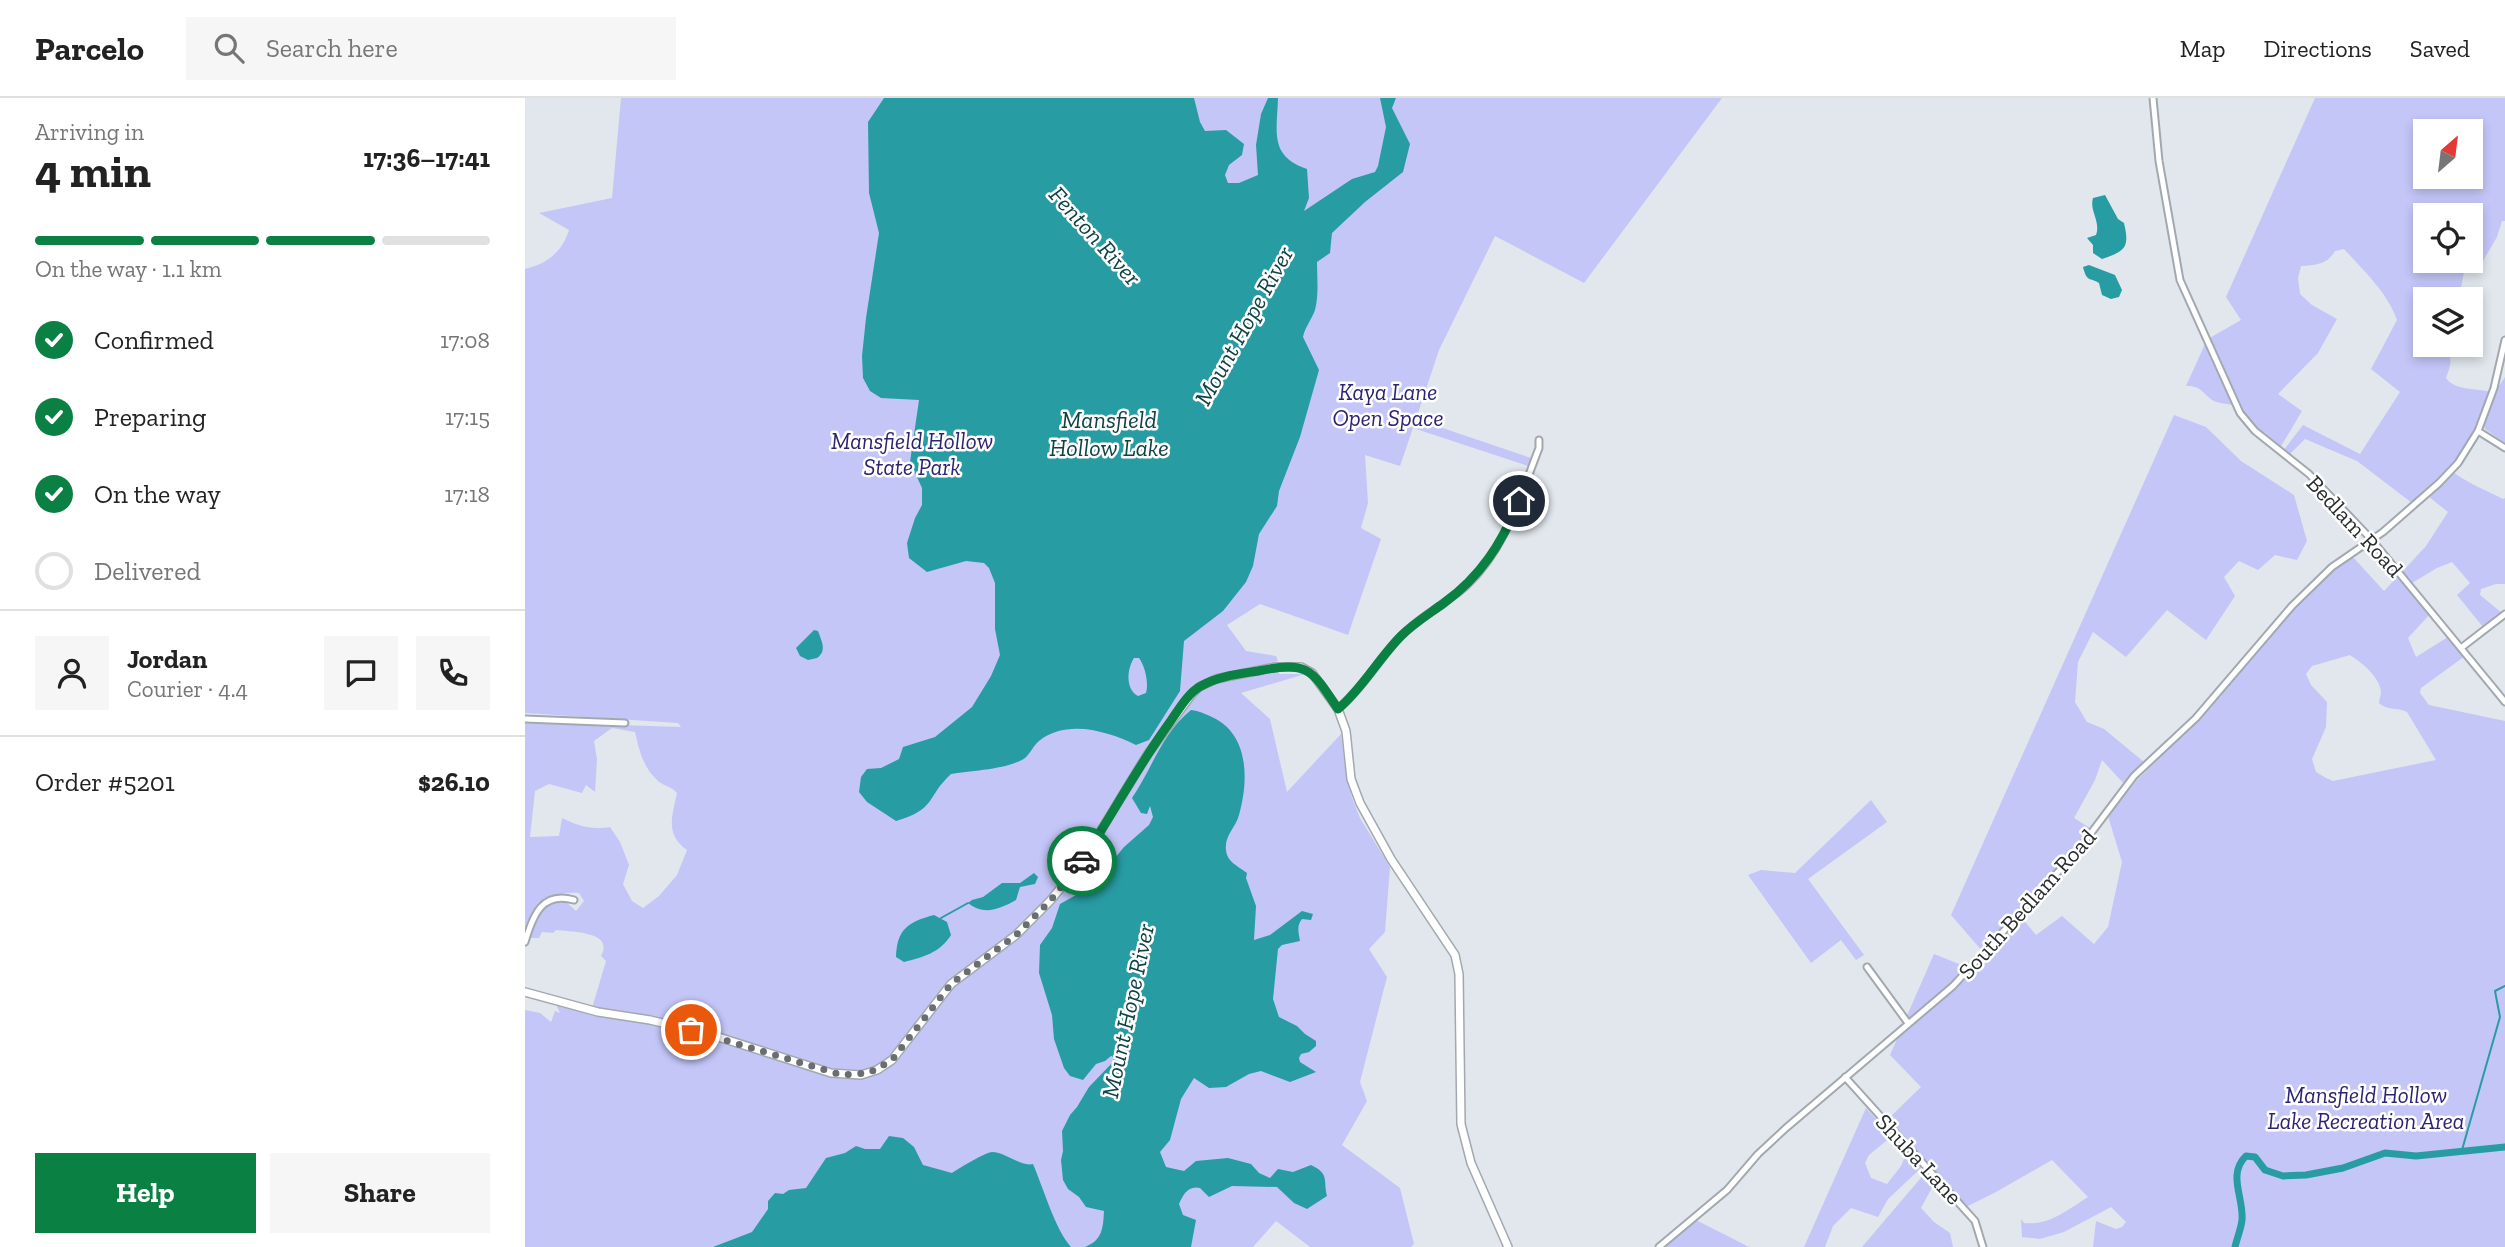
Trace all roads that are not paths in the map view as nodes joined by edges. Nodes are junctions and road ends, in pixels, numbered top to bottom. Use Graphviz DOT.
graph roads {
  1 [pos="2153,98"];
  2 [pos="2505,341"];
  3 [pos="2478,431"];
  4 [pos="1539,440"];
  5 [pos="2505,448"];
  6 [pos="2372,540"];
  7 [pos="2505,614"];
  8 [pos="2461,648"];
  9 [pos="2505,702"];
  10 [pos="1338,709"];
  11 [pos="525,719"];
  12 [pos="625,723"];
  13 [pos="574,900"];
  14 [pos="525,942"];
  15 [pos="1867,967"];
  16 [pos="525,992"];
  17 [pos="1908,1023"];
  18 [pos="1845,1077"];
  19 [pos="1508,1247"];
  20 [pos="1659,1247"];
  21 [pos="1983,1247"];
  1 -- 6 [label="street, Bedlam Road"];
  2 -- 3 [label="street, South Bedlam Road"];
  3 -- 5 [label="street"];
  3 -- 6 [label="street, South Bedlam Road"];
  4 -- 10 [label="street"];
  6 -- 8 [label="street, Bedlam Road"];
  6 -- 17 [label="street, South Bedlam Road"];
  7 -- 8 [label="street"];
  8 -- 9 [label="street, Bedlam Road"];
  10 -- 16 [label="street"];
  10 -- 19 [label="street"];
  11 -- 12 [label="street"];
  13 -- 14 [label="street"];
  15 -- 17 [label="street"];
  17 -- 18 [label="street, South Bedlam Road"];
  18 -- 20 [label="street, South Bedlam Road"];
  18 -- 21 [label="street, Shuba Lane"];
}
